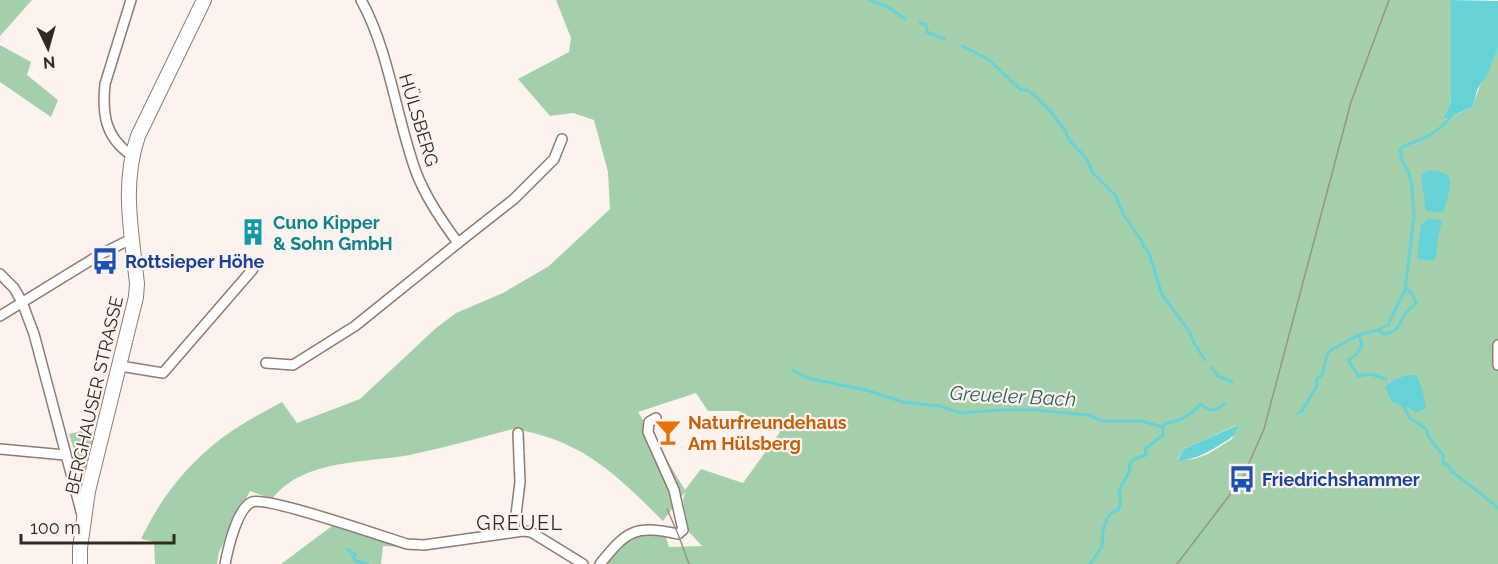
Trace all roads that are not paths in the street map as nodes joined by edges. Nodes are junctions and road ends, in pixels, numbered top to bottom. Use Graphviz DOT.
graph roads {
  1 [pos="131,0"];
  2 [pos="204,0"];
  3 [pos="361,0"];
  4 [pos="562,139"];
  5 [pos="131,155"];
  6 [pos="133,238"];
  7 [pos="458,243"];
  8 [pos="253,269"];
  9 [pos="0,274"];
  10 [pos="21,302"];
  11 [pos="0,316"];
  12 [pos="1498,345"];
  13 [pos="266,363"];
  14 [pos="1498,365"];
  15 [pos="120,366"];
  16 [pos="656,418"];
  17 [pos="518,433"];
  18 [pos="0,449"];
  19 [pos="65,455"];
  20 [pos="84,520"];
  21 [pos="514,531"];
  22 [pos="80,564"];
  23 [pos="225,564"];
  24 [pos="583,564"];
  25 [pos="600,564"];
  1 -- 5 [label="street"];
  2 -- 5 [label="street, BERGHAUSER STRASSE"];
  3 -- 7 [label="street, HÜLSBERG"];
  4 -- 7 [label="street"];
  5 -- 6 [label="street, BERGHAUSER STRASSE"];
  6 -- 10 [label="street"];
  6 -- 15 [label="street, BERGHAUSER STRASSE"];
  7 -- 13 [label="street"];
  8 -- 15 [label="street"];
  9 -- 10 [label="street"];
  10 -- 11 [label="street"];
  10 -- 19 [label="street"];
  12 -- 14 [label="street"];
  15 -- 20 [label="street, BERGHAUSER STRASSE"];
  16 -- 25 [label="street"];
  17 -- 21 [label="street"];
  18 -- 19 [label="street"];
  19 -- 20 [label="street"];
  20 -- 22 [label="street, BERGHAUSER STRASSE"];
  21 -- 23 [label="street"];
  21 -- 24 [label="street"];
}
